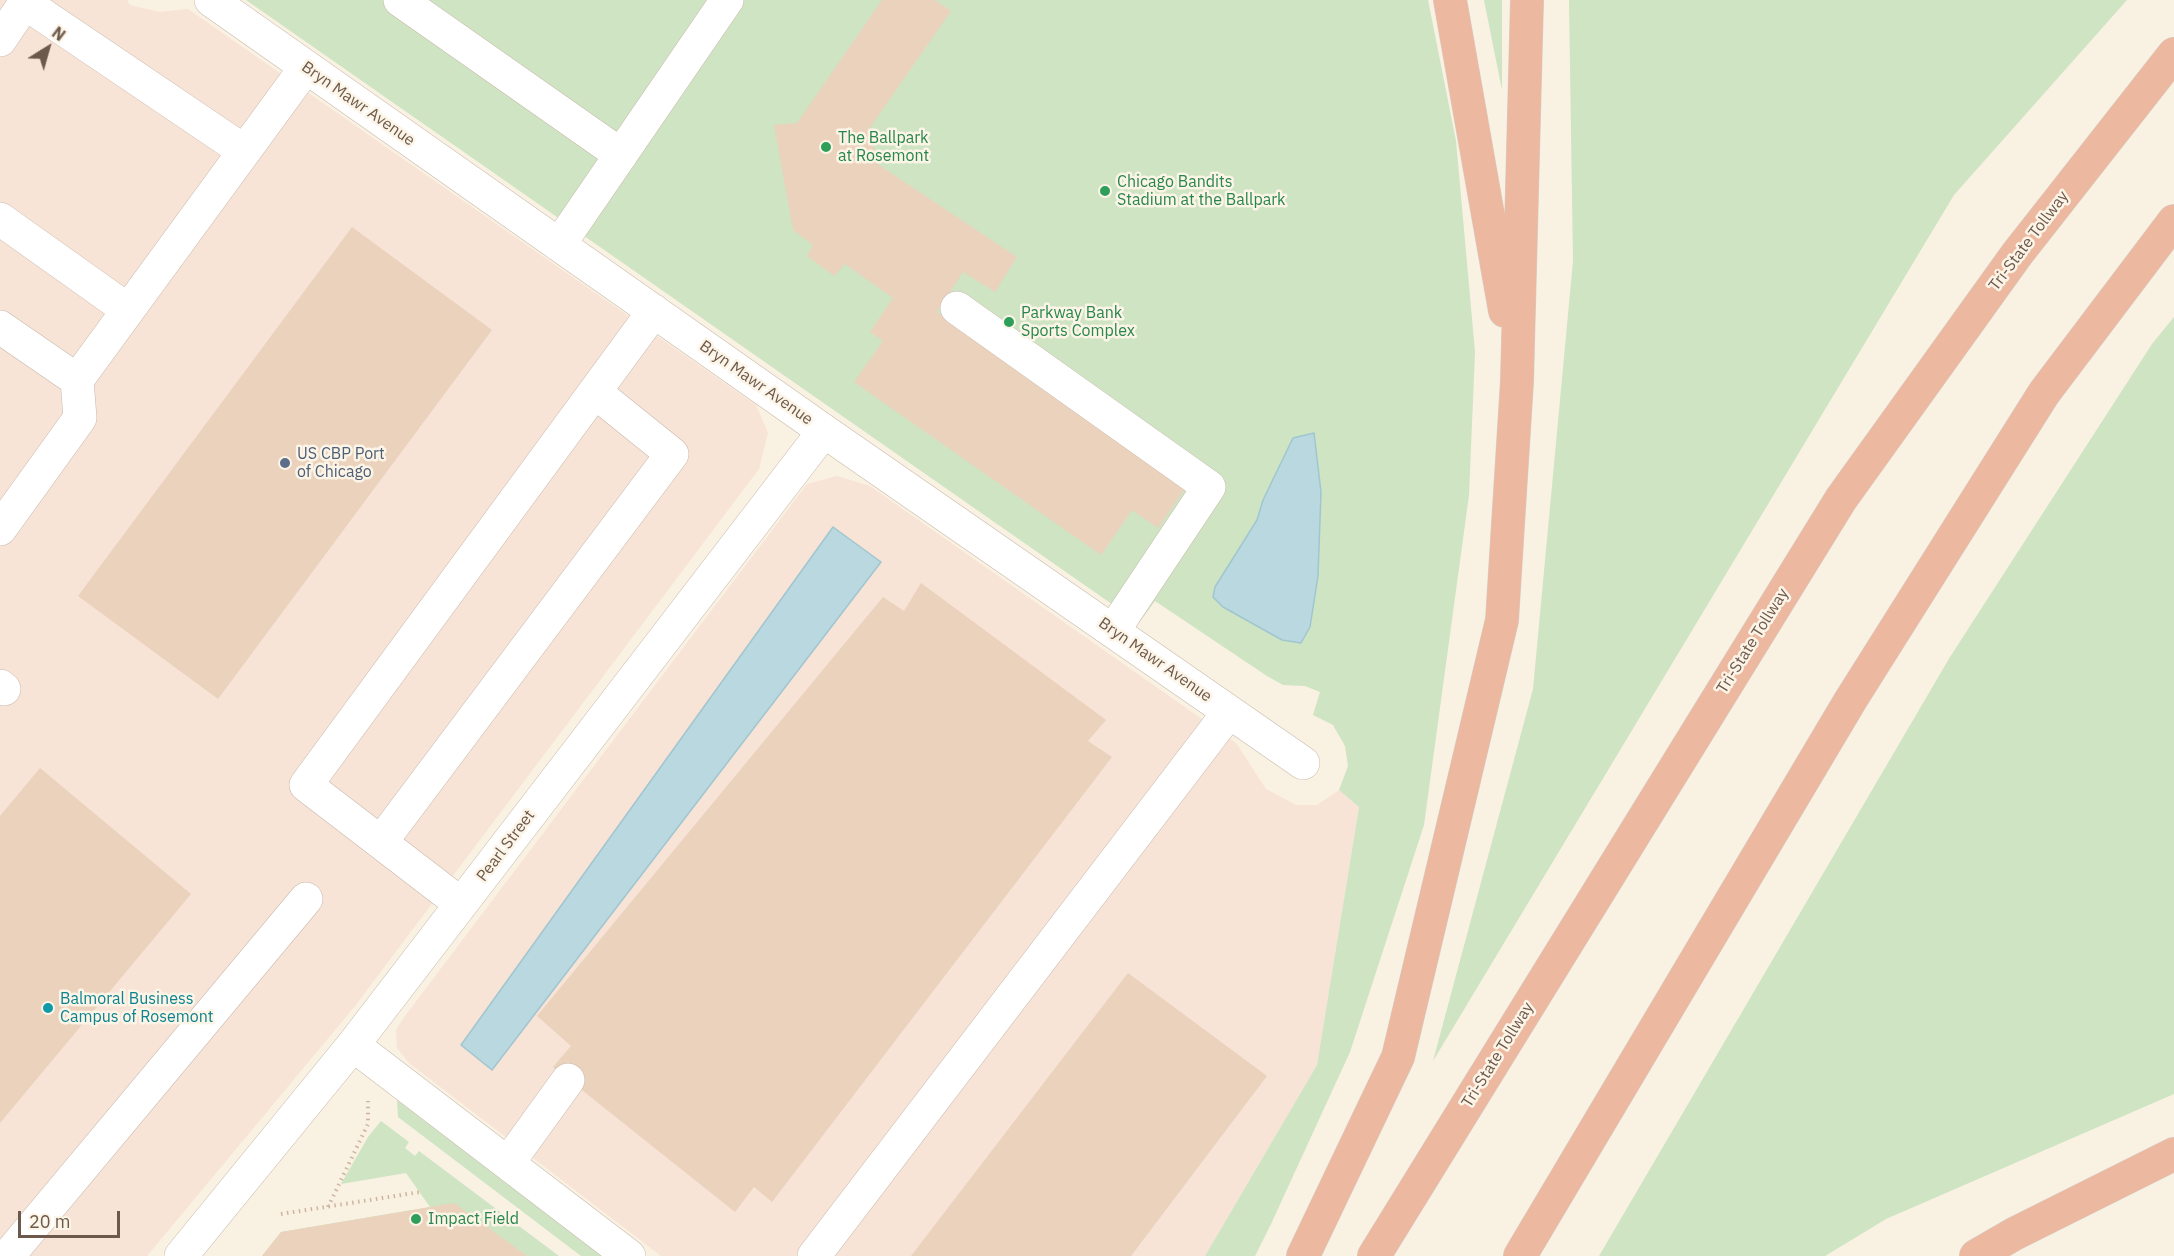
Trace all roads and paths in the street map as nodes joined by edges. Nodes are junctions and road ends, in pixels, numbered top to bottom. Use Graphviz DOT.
graph roads {
  1 [pos="211,0"];
  2 [pos="400,0"];
  3 [pos="727,0"];
  4 [pos="1450,0"];
  5 [pos="1527,0"];
  6 [pos="0,40"];
  7 [pos="2174,54"];
  8 [pos="306,67"];
  9 [pos="244,151"];
  10 [pos="621,155"];
  11 [pos="0,219"];
  12 [pos="2174,221"];
  13 [pos="560,245"];
  14 [pos="957,308"];
  15 [pos="128,310"];
  16 [pos="654,312"];
  17 [pos="0,327"];
  18 [pos="78,380"];
  19 [pos="1517,381"];
  20 [pos="595,392"];
  21 [pos="824,430"];
  22 [pos="0,529"];
  23 [pos="1113,631"];
  24 [pos="1229,712"];
  25 [pos="1303,763"];
  26 [pos="381,842"];
  27 [pos="306,899"];
  28 [pos="461,904"];
  29 [pos="353,1045"];
  30 [pos="568,1080"];
  31 [pos="368,1100"];
  32 [pos="2174,1154"];
  33 [pos="508,1163"];
  34 [pos="420,1192"];
  35 [pos="328,1207"];
  36 [pos="281,1214"];
  37 [pos="8,1256"];
  38 [pos="181,1256"];
  39 [pos="629,1256"];
  40 [pos="814,1256"];
  41 [pos="1303,1256"];
  42 [pos="1374,1256"];
  43 [pos="1520,1256"];
  44 [pos="1976,1256"];
  1 -- 8 [label="street, Bryn Mawr Avenue"];
  2 -- 10 [label="street"];
  3 -- 10 [label="street"];
  4 -- 19 [label="highway"];
  5 -- 19 [label="highway"];
  6 -- 9 [label="street"];
  7 -- 42 [label="highway, Tri-State Tollway"];
  8 -- 9 [label="street"];
  8 -- 13 [label="street, Bryn Mawr Avenue"];
  9 -- 15 [label="street"];
  10 -- 13 [label="street"];
  11 -- 15 [label="street"];
  12 -- 43 [label="highway"];
  13 -- 16 [label="street, Bryn Mawr Avenue"];
  14 -- 23 [label="street"];
  15 -- 18 [label="street"];
  16 -- 20 [label="street"];
  16 -- 21 [label="street, Bryn Mawr Avenue"];
  17 -- 18 [label="street"];
  18 -- 22 [label="street"];
  19 -- 41 [label="highway"];
  20 -- 26 [label="street"];
  20 -- 26 [label="street"];
  21 -- 23 [label="street, Bryn Mawr Avenue"];
  21 -- 28 [label="street, Pearl Street"];
  23 -- 24 [label="street, Bryn Mawr Avenue"];
  24 -- 25 [label="street, Bryn Mawr Avenue"];
  24 -- 40 [label="street"];
  26 -- 28 [label="street"];
  27 -- 37 [label="street"];
  28 -- 29 [label="street, Pearl Street"];
  29 -- 33 [label="street"];
  29 -- 38 [label="street, Pearl Street"];
  30 -- 33 [label="street"];
  31 -- 35 [label="path"];
  32 -- 44 [label="highway"];
  33 -- 39 [label="street"];
  34 -- 35 [label="path"];
  35 -- 36 [label="path"];
}
